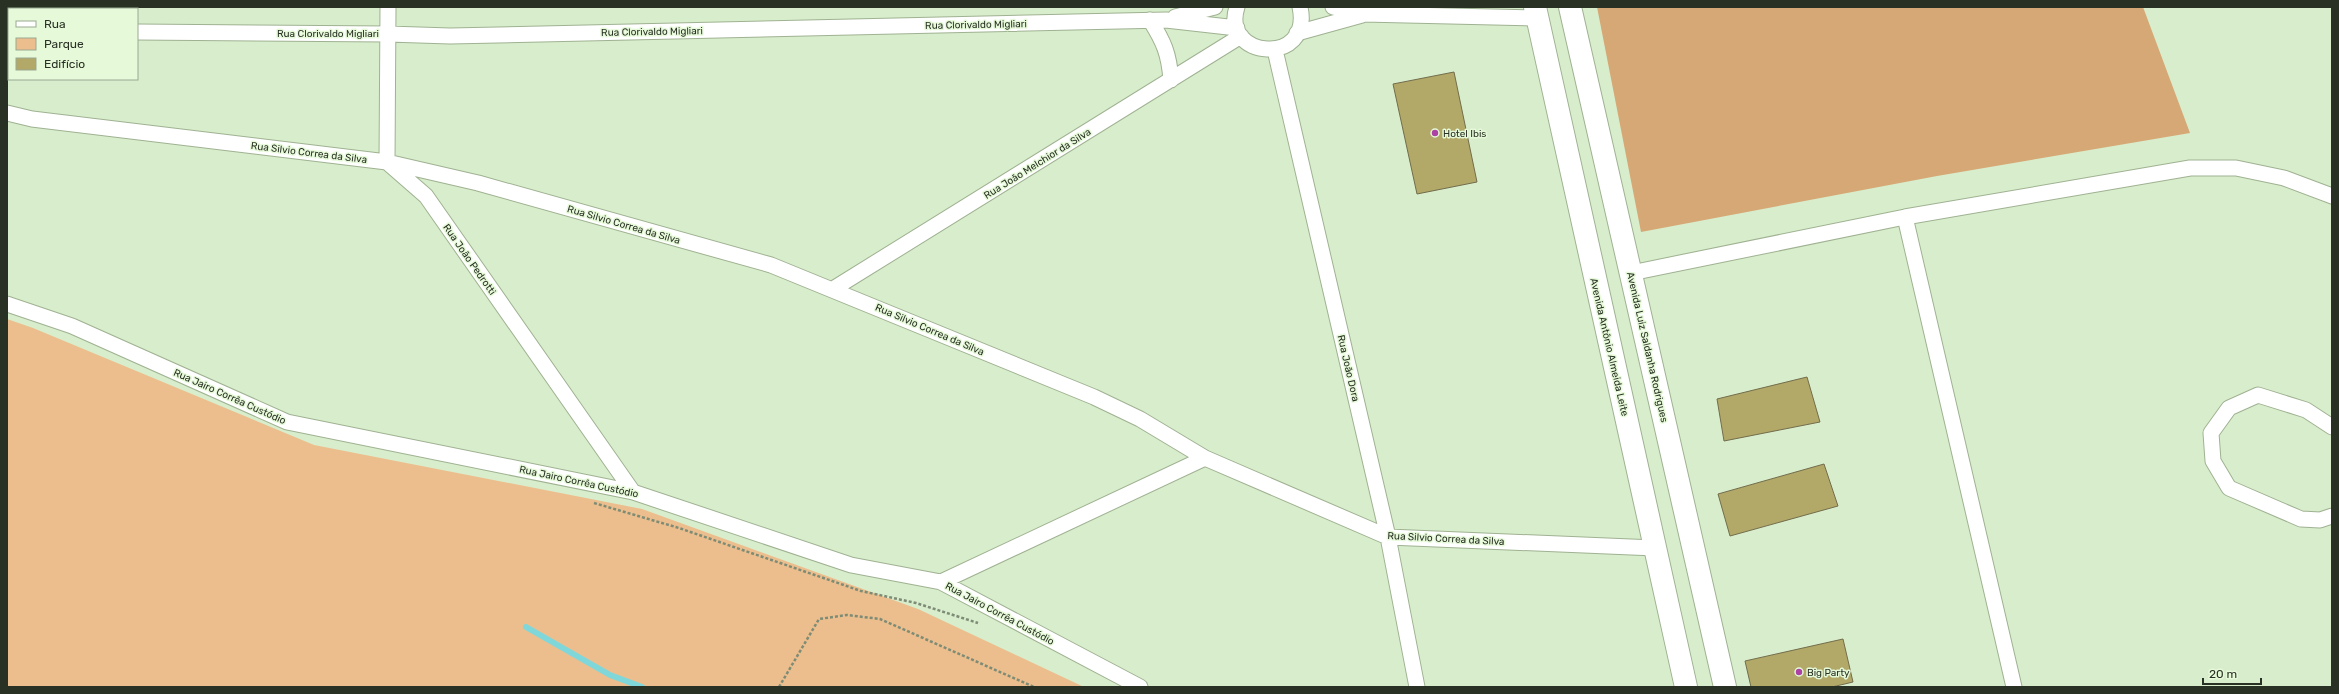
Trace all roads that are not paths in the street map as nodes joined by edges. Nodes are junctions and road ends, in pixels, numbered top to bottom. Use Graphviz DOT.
graph roads {
  1 [pos="388,7"];
  2 [pos="1215,7"];
  3 [pos="1237,7"];
  4 [pos="1300,7"];
  5 [pos="1333,7"];
  6 [pos="1570,7"];
  7 [pos="1536,12"];
  8 [pos="1363,14"];
  9 [pos="1150,20"];
  10 [pos="1166,20"];
  11 [pos="138,32"];
  12 [pos="1239,32"];
  13 [pos="1297,33"];
  14 [pos="388,34"];
  15 [pos="1275,50"];
  16 [pos="1171,80"];
  17 [pos="7,113"];
  18 [pos="387,162"];
  19 [pos="2332,196"];
  20 [pos="1905,217"];
  21 [pos="1631,273"];
  22 [pos="833,289"];
  23 [pos="7,304"];
  24 [pos="2332,428"];
  25 [pos="1205,458"];
  26 [pos="633,492"];
  27 [pos="2332,516"];
  28 [pos="1388,537"];
  29 [pos="1655,548"];
  30 [pos="941,582"];
  31 [pos="1140,687"];
  32 [pos="1417,687"];
  33 [pos="1686,687"];
  34 [pos="1725,687"];
  35 [pos="2014,687"];
  1 -- 14 [label="street"];
  2 -- 10 [label="street, Rua Clorivaldo Migliari"];
  3 -- 12 [label="street"];
  4 -- 13 [label="street"];
  5 -- 8 [label="street"];
  6 -- 21 [label="main road, Avenida Luiz Saldanha Rodrigues"];
  7 -- 8 [label="street"];
  7 -- 29 [label="main road, Avenida Antônio Almeida Leite"];
  8 -- 13 [label="street"];
  9 -- 10 [label="street, Rua Clorivaldo Migliari"];
  9 -- 14 [label="street, Rua Clorivaldo Migliari"];
  9 -- 16 [label="street"];
  10 -- 12 [label="street, Rua Clorivaldo Migliari"];
  11 -- 14 [label="street, Rua Clorivaldo Migliari"];
  12 -- 15 [label="street"];
  12 -- 16 [label="street, Rua João Melchior da Silva"];
  13 -- 15 [label="street"];
  14 -- 18 [label="street"];
  15 -- 28 [label="street, Rua João Dora"];
  16 -- 22 [label="street, Rua João Melchior da Silva"];
  17 -- 18 [label="street, Rua Silvio Correa da Silva"];
  18 -- 22 [label="street, Rua Silvio Correa da Silva"];
  18 -- 26 [label="street, Rua João Pedrotti"];
  19 -- 20 [label="street"];
  20 -- 21 [label="street"];
  20 -- 35 [label="street"];
  21 -- 34 [label="main road, Avenida Luiz Saldanha Rodrigues"];
  22 -- 25 [label="street, Rua Silvio Correa da Silva"];
  23 -- 26 [label="street, Rua Jairo Corrêa Custódio"];
  24 -- 27 [label="street"];
  25 -- 28 [label="street, Rua Silvio Correa da Silva"];
  25 -- 30 [label="street"];
  26 -- 30 [label="street, Rua Jairo Corrêa Custódio"];
  28 -- 29 [label="street, Rua Silvio Correa da Silva"];
  28 -- 32 [label="street, Rua João Dora"];
  29 -- 33 [label="main road, Avenida Antônio Almeida Leite"];
  30 -- 31 [label="street, Rua Jairo Corrêa Custódio"];
}
